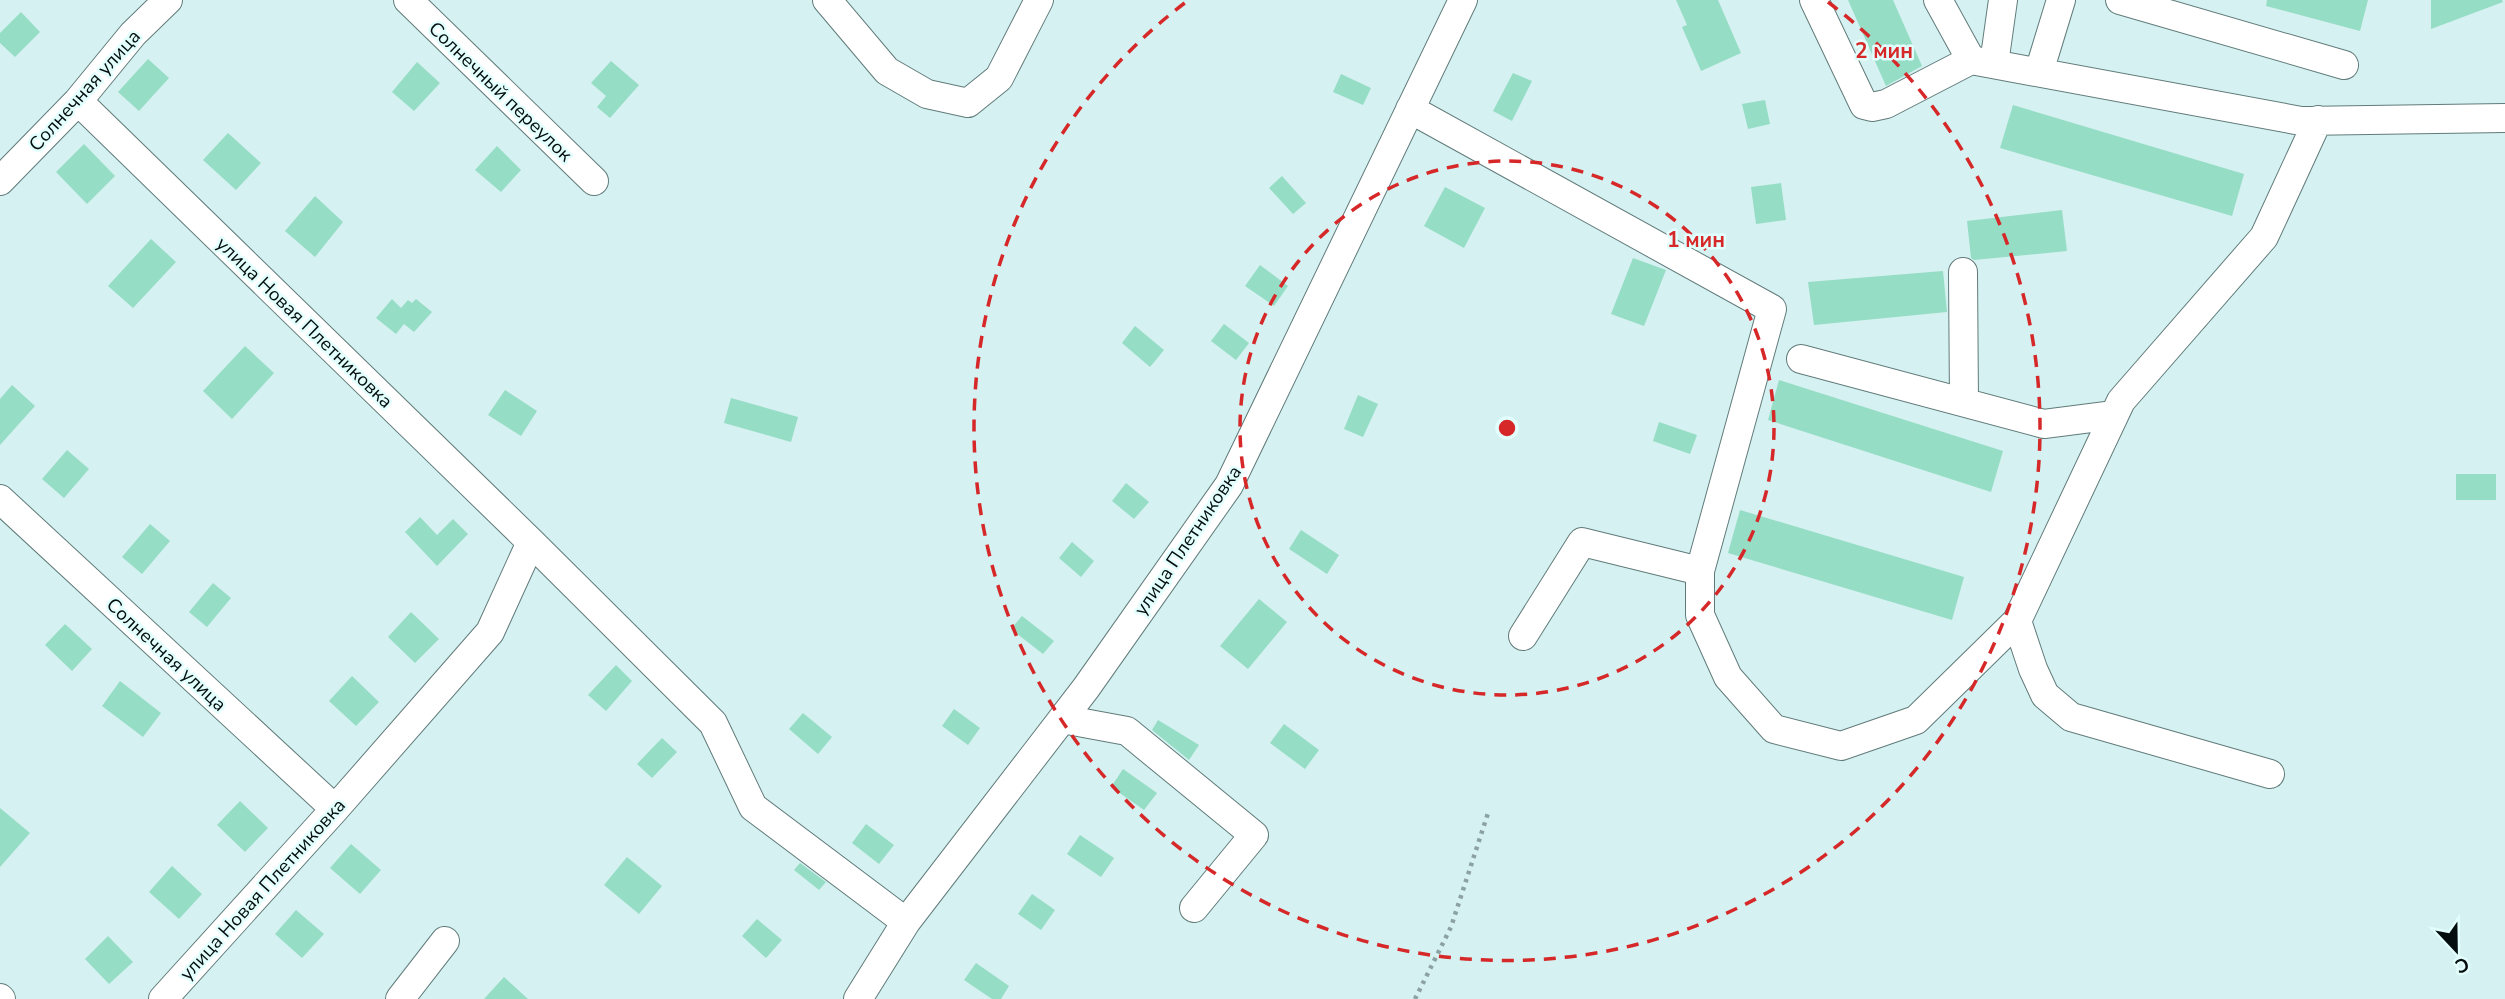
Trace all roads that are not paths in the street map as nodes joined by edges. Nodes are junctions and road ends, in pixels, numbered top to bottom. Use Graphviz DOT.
graph roads {
  1 [pos="169,0"];
  2 [pos="408,0"];
  3 [pos="827,0"];
  4 [pos="1039,0"];
  5 [pos="1462,0"];
  6 [pos="1814,0"];
  7 [pos="1938,0"];
  8 [pos="2003,0"];
  9 [pos="2061,0"];
  10 [pos="2120,0"];
  11 [pos="1982,62"];
  12 [pos="2344,65"];
  13 [pos="2039,72"];
  14 [pos="78,102"];
  15 [pos="1410,109"];
  16 [pos="2505,118"];
  17 [pos="2318,120"];
  18 [pos="0,181"];
  19 [pos="594,181"];
  20 [pos="1962,272"];
  21 [pos="1801,359"];
  22 [pos="1964,402"];
  23 [pos="2114,415"];
  24 [pos="0,499"];
  25 [pos="531,542"];
  26 [pos="1700,571"];
  27 [pos="2017,621"];
  28 [pos="1523,636"];
  29 [pos="1062,719"];
  30 [pos="2270,774"];
  31 [pos="335,809"];
  32 [pos="1194,908"];
  33 [pos="906,922"];
  34 [pos="445,941"];
  35 [pos="163,999"];
  36 [pos="400,999"];
  37 [pos="858,999"];
  1 -- 14 [label="street, Солнечная улица"];
  2 -- 19 [label="street, Солнечный переулок"];
  3 -- 4 [label="street"];
  5 -- 15 [label="street, улица Плетниковка"];
  6 -- 11 [label="street"];
  7 -- 11 [label="street"];
  8 -- 11 [label="street"];
  9 -- 13 [label="street"];
  10 -- 12 [label="street"];
  11 -- 13 [label="street"];
  13 -- 17 [label="street"];
  14 -- 18 [label="street, Солнечная улица"];
  14 -- 25 [label="street, улица Новая Плетниковка"];
  15 -- 26 [label="street"];
  15 -- 29 [label="street, улица Плетниковка"];
  16 -- 17 [label="street"];
  17 -- 23 [label="street"];
  20 -- 22 [label="street"];
  21 -- 22 [label="street"];
  22 -- 23 [label="street"];
  23 -- 27 [label="street"];
  24 -- 31 [label="street, Солнечная улица"];
  25 -- 31 [label="street, улица Новая Плетниковка"];
  25 -- 33 [label="street, улица Новая Плетниковка"];
  26 -- 27 [label="street"];
  26 -- 28 [label="street"];
  27 -- 30 [label="street"];
  29 -- 32 [label="street"];
  29 -- 33 [label="street, улица Плетниковка"];
  31 -- 35 [label="street, улица Новая Плетниковка"];
  33 -- 37 [label="street, улица Плетниковка"];
  34 -- 36 [label="street"];
}
